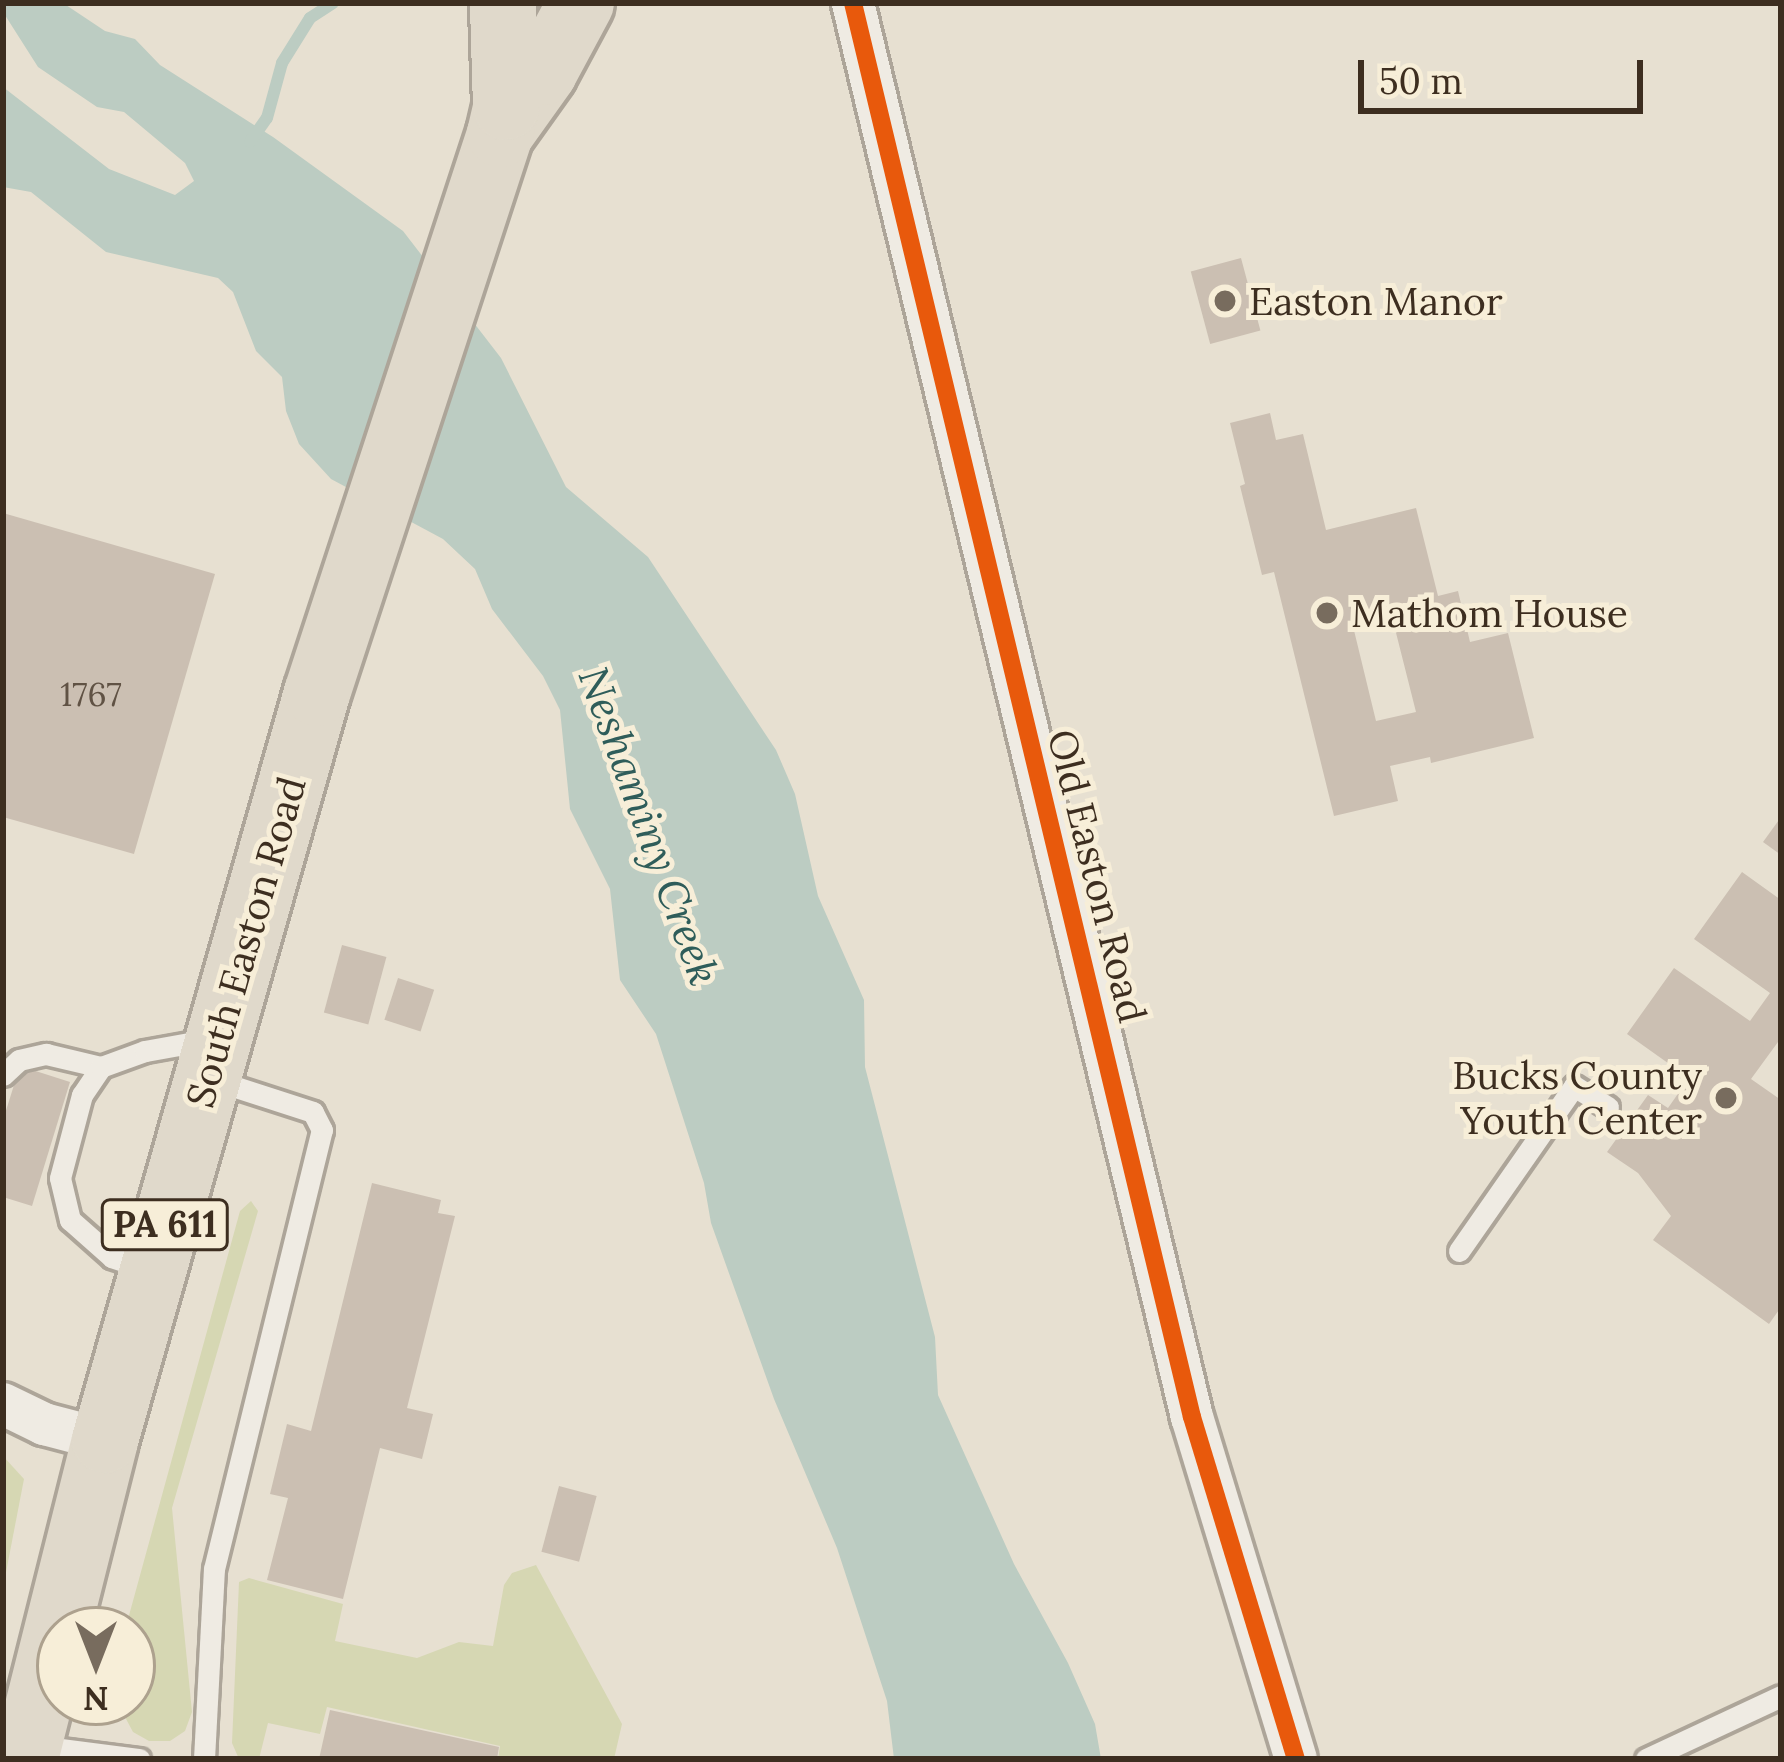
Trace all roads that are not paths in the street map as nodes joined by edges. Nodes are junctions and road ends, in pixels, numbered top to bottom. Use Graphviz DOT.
graph roads {
  1 [pos="503,3"];
  2 [pos="581,3"];
  3 [pos="853,3"];
  4 [pos="492,162"];
  5 [pos="213,1058"];
  6 [pos="101,1067"];
  7 [pos="3,1075"];
  8 [pos="1608,1107"];
  9 [pos="1460,1251"];
  10 [pos="152,1270"];
  11 [pos="3,1403"];
  12 [pos="104,1440"];
  13 [pos="1781,1696"];
  14 [pos="27,1752"];
  15 [pos="139,1759"];
  16 [pos="205,1759"];
  17 [pos="1296,1759"];
  18 [pos="1646,1759"];
  1 -- 4 [label="highway, South Easton Road / PA 611"];
  2 -- 4 [label="highway, South Easton Road / PA 611"];
  3 -- 17 [label="street, Old Easton Road"];
  4 -- 5 [label="highway, South Easton Road / PA 611"];
  5 -- 6 [label="lane"];
  5 -- 10 [label="highway, South Easton Road / PA 611"];
  5 -- 16 [label="lane"];
  6 -- 7 [label="lane"];
  6 -- 10 [label="lane"];
  8 -- 9 [label="lane"];
  10 -- 12 [label="highway, South Easton Road / PA 611"];
  11 -- 12 [label="street"];
  12 -- 14 [label="highway, South Easton Road / PA 611"];
  13 -- 18 [label="lane"];
  14 -- 15 [label="lane"];
}
